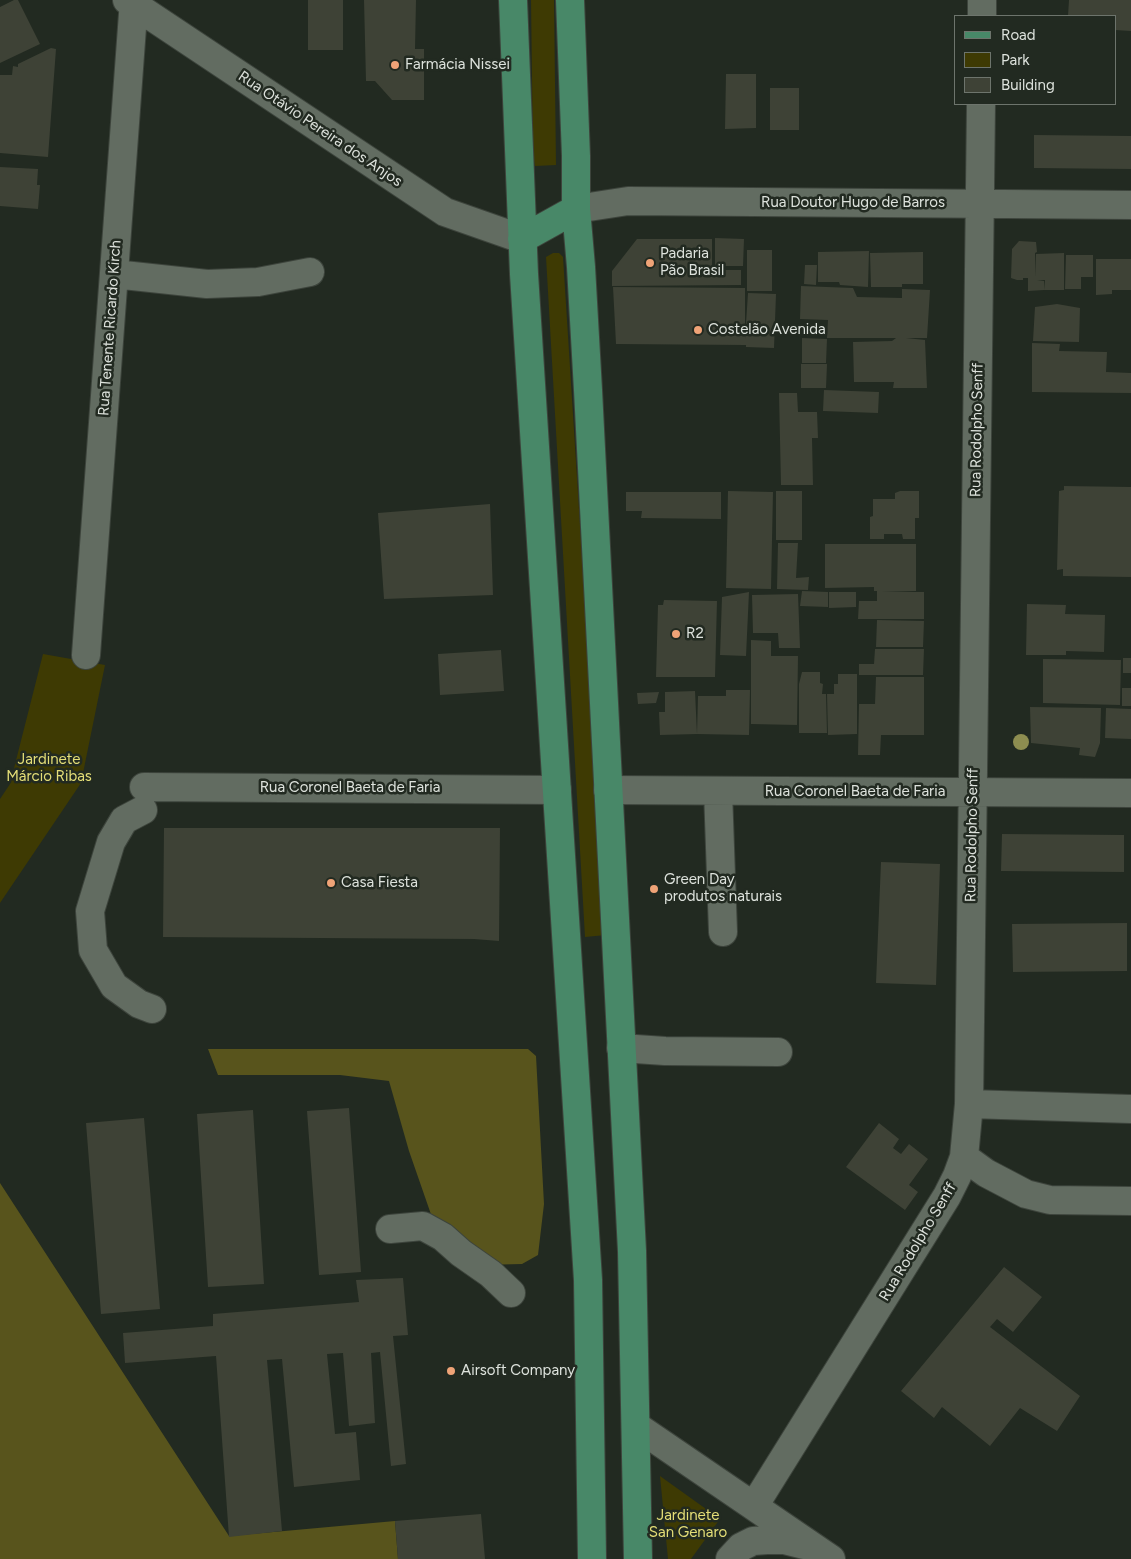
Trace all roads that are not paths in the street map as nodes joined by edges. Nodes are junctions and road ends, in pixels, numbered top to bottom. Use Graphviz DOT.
graph roads {
  1 [pos="513,0"];
  2 [pos="570,0"];
  3 [pos="982,0"];
  4 [pos="132,2"];
  5 [pos="982,15"];
  6 [pos="981,105"];
  7 [pos="980,204"];
  8 [pos="1131,205"];
  9 [pos="576,209"];
  10 [pos="522,239"];
  11 [pos="310,272"];
  12 [pos="114,274"];
  13 [pos="86,655"];
  14 [pos="557,790"];
  15 [pos="608,790"];
  16 [pos="718,791"];
  17 [pos="972,792"];
  18 [pos="1131,793"];
  19 [pos="723,932"];
  20 [pos="152,1009"];
  21 [pos="621,1048"];
  22 [pos="778,1052"];
  23 [pos="969,1104"];
  24 [pos="1131,1109"];
  25 [pos="964,1158"];
  26 [pos="1131,1201"];
  27 [pos="390,1229"];
  28 [pos="511,1293"];
  29 [pos="636,1426"];
  30 [pos="754,1506"];
  31 [pos="822,1553"];
  32 [pos="592,1559"];
  33 [pos="638,1559"];
  34 [pos="730,1559"];
  1 -- 10 [label="main road"];
  2 -- 9 [label="main road"];
  3 -- 5 [label="street"];
  4 -- 10 [label="street, Rua Otávio Pereira dos Anjos"];
  4 -- 12 [label="street, Rua Tenente Ricardo Kirch"];
  6 -- 7 [label="street, Rua Rodolpho Senff"];
  7 -- 8 [label="street, Rua Doutor Hugo de Barros"];
  7 -- 9 [label="street, Rua Doutor Hugo de Barros"];
  7 -- 17 [label="street, Rua Rodolpho Senff"];
  9 -- 10 [label="main road"];
  9 -- 15 [label="main road"];
  10 -- 14 [label="main road"];
  11 -- 12 [label="street"];
  12 -- 13 [label="street, Rua Tenente Ricardo Kirch"];
  14 -- 20 [label="street, Rua Coronel Baeta de Faria"];
  14 -- 32 [label="main road"];
  15 -- 16 [label="street, Rua Coronel Baeta de Faria"];
  15 -- 21 [label="main road"];
  16 -- 17 [label="street, Rua Coronel Baeta de Faria"];
  16 -- 19 [label="street"];
  17 -- 18 [label="street, Rua Coronel Baeta de Faria"];
  17 -- 23 [label="street, Rua Rodolpho Senff"];
  21 -- 22 [label="street"];
  21 -- 29 [label="main road"];
  23 -- 24 [label="street"];
  23 -- 25 [label="street, Rua Rodolpho Senff"];
  25 -- 26 [label="street"];
  25 -- 30 [label="street, Rua Rodolpho Senff"];
  27 -- 28 [label="street"];
  29 -- 30 [label="street"];
  29 -- 33 [label="main road"];
  30 -- 31 [label="street"];
  31 -- 34 [label="street"];
}
